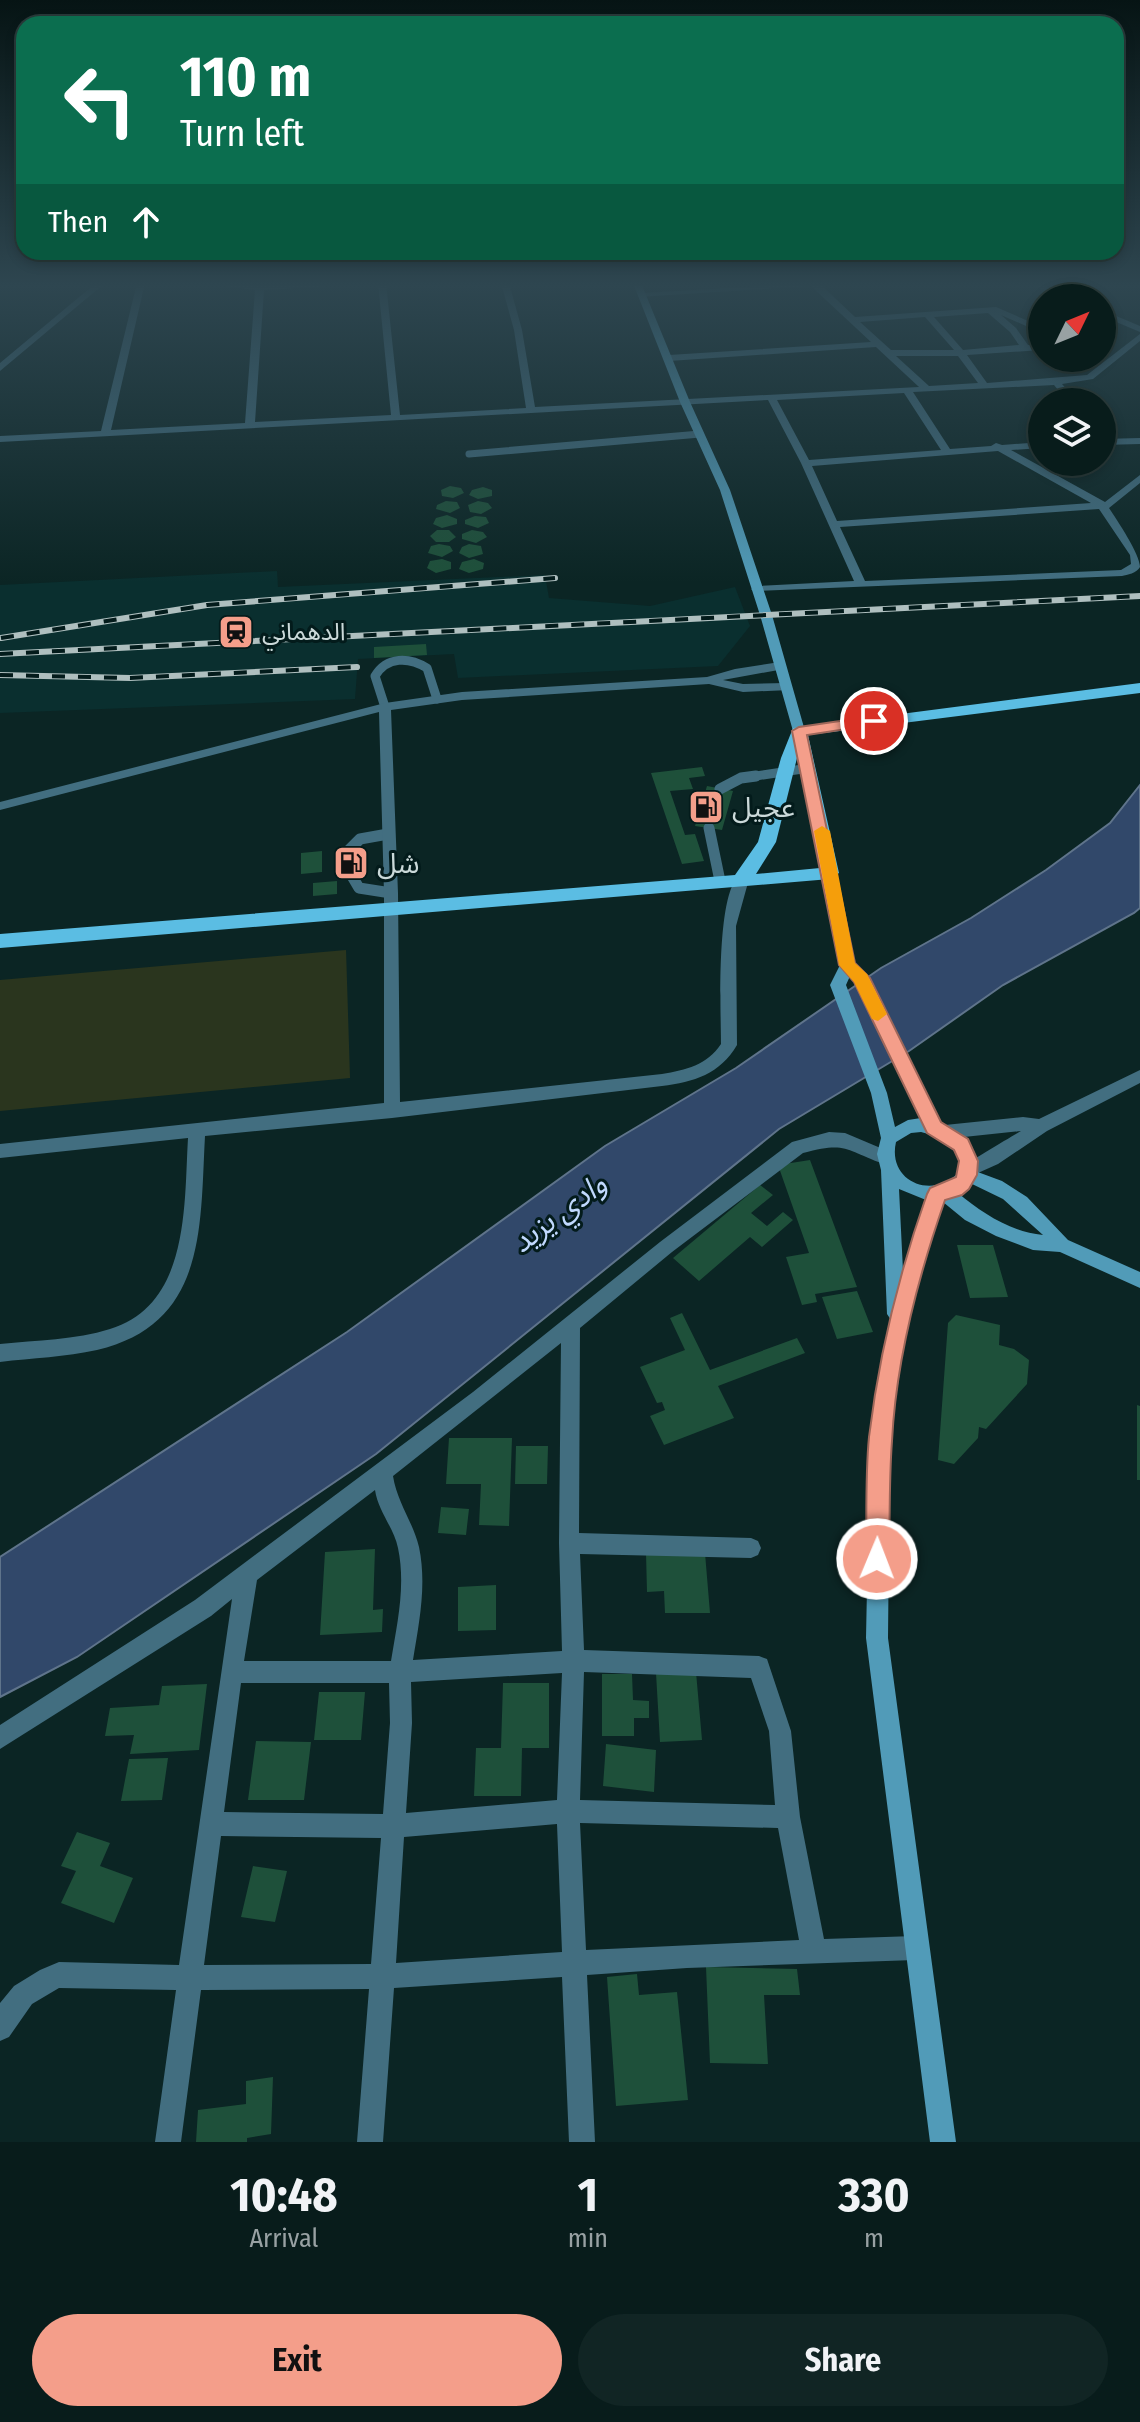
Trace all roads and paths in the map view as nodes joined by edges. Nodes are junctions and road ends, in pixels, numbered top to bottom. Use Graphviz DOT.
graph roads {
  1 [pos="117,383"];
  2 [pos="253,383"];
  3 [pos="392,383"];
  4 [pos="527,383"];
  5 [pos="678,383"];
  6 [pos="920,383"];
  7 [pos="1033,383"];
  8 [pos="984,385"];
  9 [pos="928,390"];
  10 [pos="907,391"];
  11 [pos="771,398"];
  12 [pos="685,402"];
  13 [pos="531,410"];
  14 [pos="396,417"];
  15 [pos="250,425"];
  16 [pos="106,431"];
  17 [pos="700,434"];
  18 [pos="0,439"];
  19 [pos="1116,440"];
  20 [pos="1140,441"];
  21 [pos="1028,445"];
  22 [pos="996,446"];
  23 [pos="946,450"];
  24 [pos="469,454"];
  25 [pos="806,463"];
  26 [pos="1140,478"];
  27 [pos="1102,505"];
  28 [pos="835,524"];
  29 [pos="861,584"];
  30 [pos="757,589"];
  31 [pos="780,666"];
  32 [pos="708,681"];
  33 [pos="786,687"];
  34 [pos="1140,688"];
  35 [pos="437,699"];
  36 [pos="385,707"];
  37 [pos="799,731"];
  38 [pos="809,768"];
  39 [pos="783,773"];
  40 [pos="720,789"];
  41 [pos="0,806"];
  42 [pos="709,828"];
  43 [pos="388,834"];
  44 [pos="348,851"];
  45 [pos="349,871"];
  46 [pos="830,873"];
  47 [pos="742,879"];
  48 [pos="720,881"];
  49 [pos="390,901"];
  50 [pos="0,941"];
  51 [pos="847,965"];
  52 [pos="1140,1076"];
  53 [pos="392,1111"];
  54 [pos="1041,1126"];
  55 [pos="940,1130"];
  56 [pos="197,1131"];
  57 [pos="0,1151"];
  58 [pos="887,1155"];
  59 [pos="968,1172"];
  60 [pos="941,1194"];
  61 [pos="1062,1245"];
  62 [pos="1140,1280"];
  63 [pos="571,1323"];
  64 [pos="897,1332"];
  65 [pos="0,1353"];
  66 [pos="382,1472"];
  67 [pos="569,1543"];
  68 [pos="751,1548"];
  69 [pos="248,1574"];
  70 [pos="573,1661"];
  71 [pos="232,1672"];
  72 [pos="400,1672"];
  73 [pos="0,1738"];
  74 [pos="568,1811"];
  75 [pos="788,1817"];
  76 [pos="212,1824"];
  77 [pos="391,1826"];
  78 [pos="915,1948"];
  79 [pos="814,1951"];
  80 [pos="576,1963"];
  81 [pos="382,1976"];
  82 [pos="190,1978"];
  83 [pos="0,2028"];
  84 [pos="168,2142"];
  85 [pos="370,2142"];
  86 [pos="582,2142"];
  87 [pos="943,2142"];
  1 -- 16 [label="street"];
  2 -- 15 [label="street"];
  3 -- 14 [label="street"];
  4 -- 13 [label="street"];
  5 -- 12 [label="main road"];
  6 -- 9 [label="street"];
  7 -- 8 [label="street"];
  8 -- 9 [label="street"];
  9 -- 10 [label="street"];
  10 -- 11 [label="street"];
  10 -- 23 [label="street"];
  11 -- 12 [label="street"];
  11 -- 25 [label="street"];
  12 -- 13 [label="street"];
  12 -- 17 [label="main road"];
  13 -- 14 [label="street"];
  14 -- 15 [label="street"];
  15 -- 16 [label="street"];
  16 -- 18 [label="street"];
  17 -- 24 [label="lane"];
  17 -- 30 [label="main road"];
  19 -- 20 [label="street"];
  21 -- 22 [label="street"];
  22 -- 23 [label="street"];
  22 -- 27 [label="street"];
  23 -- 25 [label="street"];
  25 -- 28 [label="street"];
  26 -- 27 [label="street"];
  27 -- 28 [label="street"];
  27 -- 29 [label="street"];
  28 -- 29 [label="street"];
  29 -- 30 [label="street"];
  30 -- 31 [label="main road"];
  31 -- 32 [label="street"];
  31 -- 33 [label="main road"];
  32 -- 33 [label="street"];
  32 -- 35 [label="street"];
  33 -- 37 [label="main road"];
  34 -- 37 [label="main road"];
  35 -- 36 [label="street"];
  35 -- 36 [label="lane"];
  36 -- 41 [label="street"];
  36 -- 43 [label="street"];
  37 -- 38 [label="main road"];
  37 -- 39 [label="main road"];
  38 -- 39 [label="lane"];
  38 -- 46 [label="main road"];
  39 -- 40 [label="lane"];
  39 -- 47 [label="main road"];
  42 -- 48 [label="lane"];
  43 -- 44 [label="lane"];
  43 -- 49 [label="street"];
  45 -- 49 [label="lane"];
  46 -- 47 [label="main road"];
  46 -- 51 [label="main road"];
  47 -- 48 [label="main road"];
  47 -- 53 [label="street"];
  48 -- 49 [label="main road"];
  49 -- 50 [label="main road"];
  49 -- 53 [label="street"];
  51 -- 55 [label="main road"];
  51 -- 58 [label="main road"];
  52 -- 54 [label="street"];
  53 -- 56 [label="street"];
  54 -- 55 [label="street"];
  54 -- 59 [label="street"];
  55 -- 58 [label="main road"];
  55 -- 59 [label="main road"];
  56 -- 57 [label="street"];
  56 -- 65 [label="street"];
  58 -- 60 [label="main road"];
  58 -- 63 [label="street"];
  58 -- 64 [label="main road"];
  59 -- 60 [label="main road"];
  59 -- 61 [label="main road"];
  60 -- 61 [label="main road"];
  60 -- 64 [label="main road"];
  61 -- 62 [label="main road"];
  63 -- 66 [label="street"];
  63 -- 67 [label="street"];
  64 -- 78 [label="main road"];
  66 -- 69 [label="street"];
  66 -- 72 [label="street"];
  67 -- 68 [label="street"];
  67 -- 70 [label="street"];
  69 -- 71 [label="street"];
  69 -- 73 [label="street"];
  70 -- 72 [label="street"];
  70 -- 74 [label="street"];
  70 -- 75 [label="street"];
  71 -- 72 [label="street"];
  71 -- 76 [label="street"];
  72 -- 77 [label="street"];
  74 -- 75 [label="street"];
  74 -- 77 [label="street"];
  74 -- 80 [label="street"];
  75 -- 79 [label="street"];
  76 -- 77 [label="street"];
  76 -- 82 [label="street"];
  77 -- 81 [label="street"];
  78 -- 79 [label="street"];
  78 -- 87 [label="main road"];
  79 -- 80 [label="street"];
  80 -- 81 [label="street"];
  80 -- 86 [label="street"];
  81 -- 82 [label="street"];
  81 -- 85 [label="street"];
  82 -- 83 [label="street"];
  82 -- 84 [label="street"];
}
